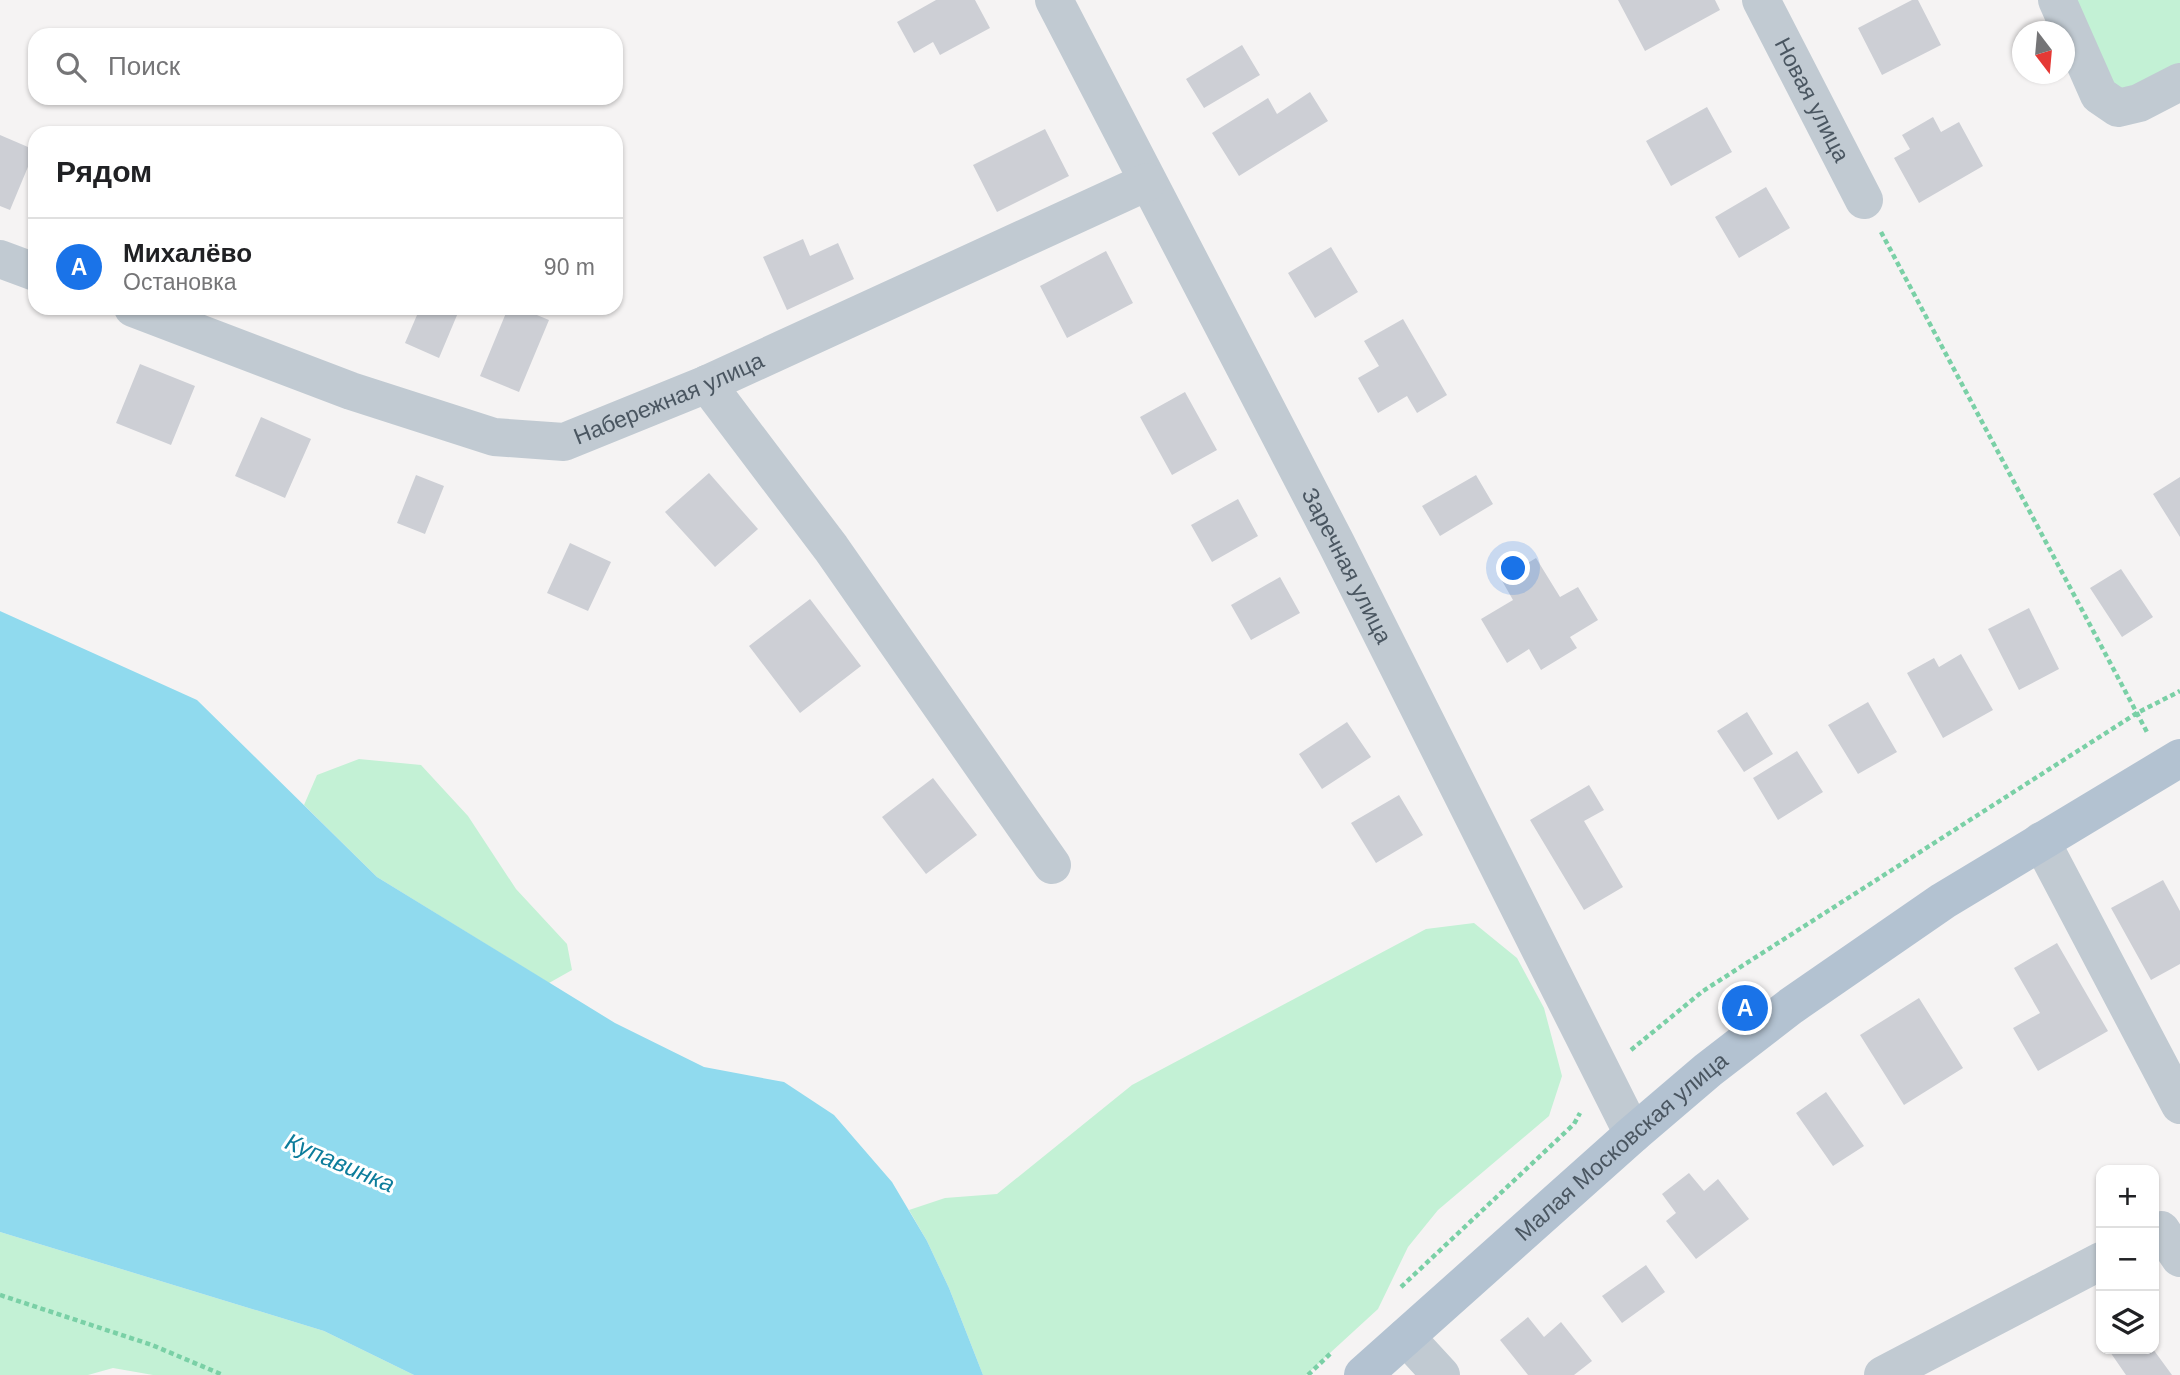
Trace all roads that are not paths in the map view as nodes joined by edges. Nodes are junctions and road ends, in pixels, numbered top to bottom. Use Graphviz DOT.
graph roads {
  1 [pos="1054,0"];
  2 [pos="1761,0"];
  3 [pos="2057,0"];
  4 [pos="2180,82"];
  5 [pos="1147,182"];
  6 [pos="1864,201"];
  7 [pos="0,259"];
  8 [pos="28,269"];
  9 [pos="151,315"];
  10 [pos="707,384"];
  11 [pos="2172,762"];
  12 [pos="2041,841"];
  13 [pos="1052,865"];
  14 [pos="2180,1105"];
  15 [pos="1633,1134"];
  16 [pos="2096,1264"];
  17 [pos="1406,1336"];
  18 [pos="1363,1375"];
  19 [pos="1441,1375"];
  20 [pos="1883,1375"];
  1 -- 5 [label="street, Заречная улица"];
  2 -- 6 [label="street, Новая улица"];
  3 -- 4 [label="street"];
  5 -- 10 [label="street, Набережная улица"];
  5 -- 15 [label="street, Заречная улица"];
  7 -- 8 [label="street"];
  9 -- 10 [label="street, Набережная улица"];
  10 -- 13 [label="street"];
  11 -- 12 [label="main road, Малая Московская улица"];
  12 -- 14 [label="street"];
  12 -- 15 [label="main road, Малая Московская улица"];
  15 -- 17 [label="main road, Малая Московская улица"];
  16 -- 20 [label="street"];
  17 -- 18 [label="main road, Малая Московская улица"];
  17 -- 19 [label="street"];
}
